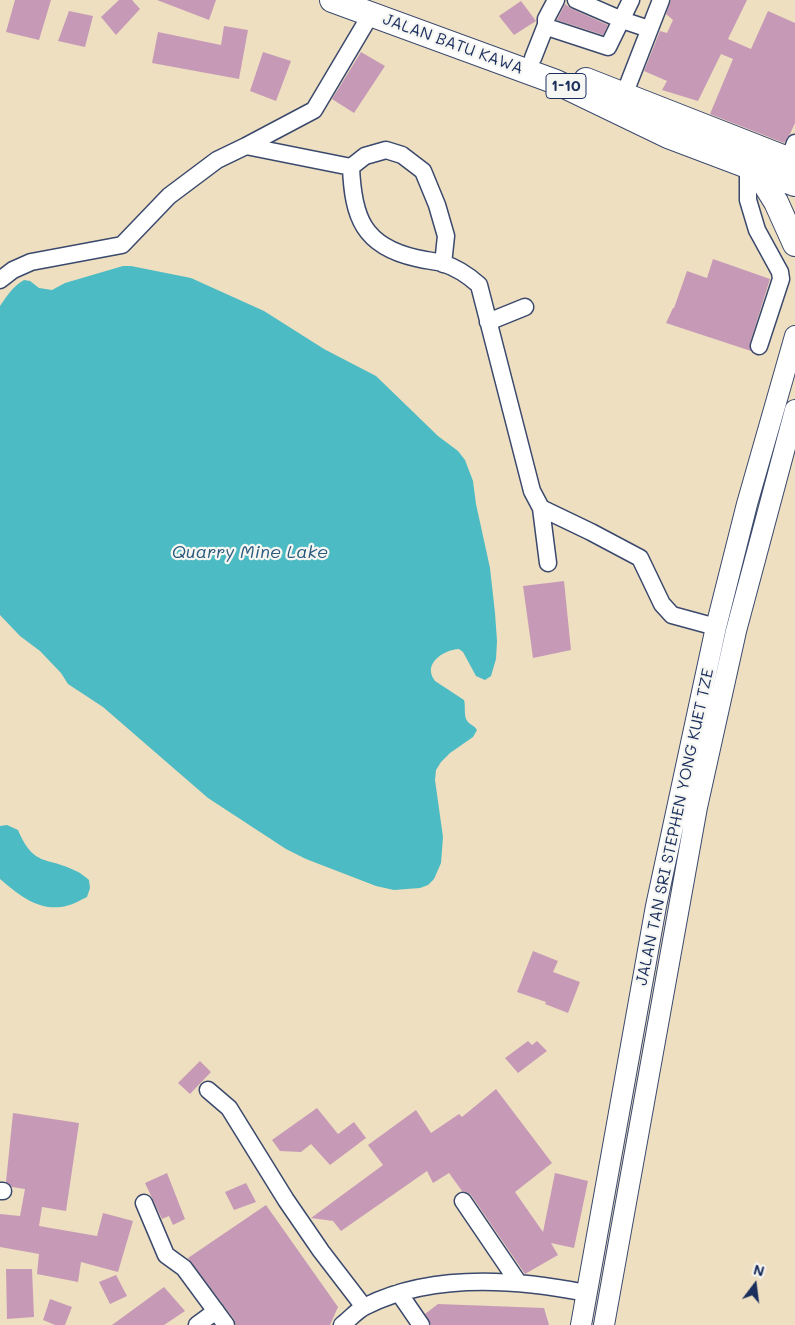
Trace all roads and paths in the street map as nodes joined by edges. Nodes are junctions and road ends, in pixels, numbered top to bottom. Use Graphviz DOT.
graph roads {
  1 [pos="332,0"];
  2 [pos="556,0"];
  3 [pos="576,0"];
  4 [pos="631,0"];
  5 [pos="661,0"];
  6 [pos="371,7"];
  7 [pos="622,20"];
  8 [pos="546,24"];
  9 [pos="649,29"];
  10 [pos="533,58"];
  11 [pos="624,95"];
  12 [pos="246,146"];
  13 [pos="793,154"];
  14 [pos="351,167"];
  15 [pos="752,169"];
  16 [pos="795,184"];
  17 [pos="795,244"];
  18 [pos="443,264"];
  19 [pos="0,280"];
  20 [pos="525,307"];
  21 [pos="488,322"];
  22 [pos="795,336"];
  23 [pos="758,346"];
  24 [pos="795,410"];
  25 [pos="541,508"];
  26 [pos="548,562"];
  27 [pos="716,627"];
  28 [pos="208,1090"];
  29 [pos="463,1201"];
  30 [pos="144,1203"];
  31 [pos="614,1268"];
  32 [pos="518,1282"];
  33 [pos="399,1293"];
  34 [pos="586,1293"];
  35 [pos="364,1307"];
  36 [pos="216,1311"];
  37 [pos="197,1325"];
  38 [pos="226,1325"];
  39 [pos="342,1325"];
  40 [pos="422,1325"];
  41 [pos="581,1325"];
  42 [pos="604,1325"];
  1 -- 6 [label="highway, JALAN BATU KAWA / 1-10"];
  2 -- 8 [label="street"];
  3 -- 7 [label="street"];
  4 -- 7 [label="street"];
  5 -- 9 [label="street"];
  6 -- 10 [label="highway, JALAN BATU KAWA / 1-10"];
  6 -- 12 [label="street"];
  6 -- 15 [label="highway, JALAN BATU KAWA / 1-10"];
  7 -- 8 [label="street"];
  7 -- 9 [label="street"];
  8 -- 10 [label="street"];
  9 -- 11 [label="street"];
  10 -- 11 [label="highway, JALAN BATU KAWA / 1-10"];
  11 -- 13 [label="highway, JALAN BATU KAWA / 1-10"];
  12 -- 14 [label="street"];
  12 -- 19 [label="street"];
  14 -- 18 [label="street"];
  14 -- 18 [label="street"];
  15 -- 16 [label="highway, JALAN BATU KAWA / 1-10"];
  15 -- 17 [label="highway"];
  15 -- 23 [label="street"];
  18 -- 21 [label="street"];
  20 -- 21 [label="street"];
  21 -- 25 [label="street"];
  22 -- 27 [label="main road, JALAN TAN SRI STEPHEN YONG KUET TZE"];
  24 -- 31 [label="main road, JALAN TAN SRI STEPHEN YONG KUET TZE"];
  25 -- 26 [label="street"];
  25 -- 27 [label="street"];
  27 -- 34 [label="main road, JALAN TAN SRI STEPHEN YONG KUET TZE"];
  28 -- 35 [label="street"];
  29 -- 32 [label="street"];
  30 -- 36 [label="street"];
  31 -- 34 [label="main road"];
  31 -- 42 [label="main road, JALAN TAN SRI STEPHEN YONG KUET TZE"];
  32 -- 33 [label="street"];
  32 -- 34 [label="street"];
  33 -- 35 [label="street"];
  33 -- 40 [label="street"];
  34 -- 41 [label="main road, JALAN TAN SRI STEPHEN YONG KUET TZE"];
  35 -- 39 [label="street"];
  36 -- 37 [label="street"];
  36 -- 38 [label="street"];
}
